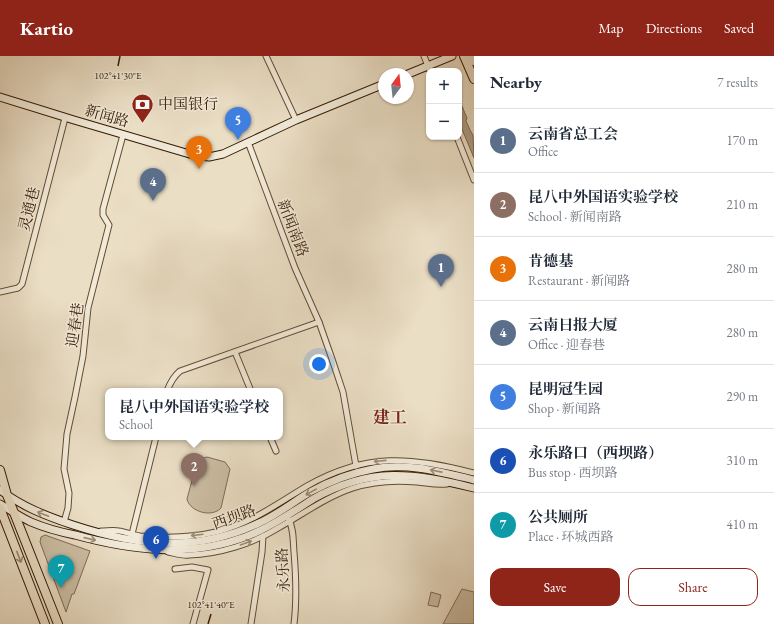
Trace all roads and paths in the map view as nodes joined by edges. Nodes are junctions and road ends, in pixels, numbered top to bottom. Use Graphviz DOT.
graph roads {
  1 [pos="266,56"];
  2 [pos="424,56"];
  3 [pos="452,56"];
  4 [pos="464,56"];
  5 [pos="472,56"];
  6 [pos="474,62"];
  7 [pos="429,68"];
  8 [pos="431,68"];
  9 [pos="426,70"];
  10 [pos="414,73"];
  11 [pos="474,79"];
  12 [pos="378,86"];
  13 [pos="0,97"];
  14 [pos="65,118"];
  15 [pos="296,120"];
  16 [pos="123,135"];
  17 [pos="458,140"];
  18 [pos="248,142"];
  19 [pos="474,180"];
  20 [pos="0,292"];
  21 [pos="319,322"];
  22 [pos="235,352"];
  23 [pos="168,388"];
  24 [pos="250,388"];
  25 [pos="155,440"];
  26 [pos="271,440"];
  27 [pos="276,451"];
  28 [pos="356,466"];
  29 [pos="0,470"];
  30 [pos="474,473"];
  31 [pos="474,480"];
  32 [pos="474,488"];
  33 [pos="0,490"];
  34 [pos="7,495"];
  35 [pos="0,504"];
  36 [pos="0,508"];
  37 [pos="14,513"];
  38 [pos="288,518"];
  39 [pos="64,522"];
  40 [pos="92,531"];
  41 [pos="132,534"];
  42 [pos="263,536"];
  43 [pos="153,550"];
  44 [pos="175,569"];
  45 [pos="45,624"];
  46 [pos="58,624"];
  47 [pos="194,624"];
  48 [pos="251,624"];
  49 [pos="294,624"];
  1 -- 15 [label="street"];
  2 -- 7 [label="street"];
  3 -- 8 [label="main road"];
  4 -- 11 [label="main road"];
  5 -- 6 [label="main road"];
  9 -- 10 [label="main road"];
  12 -- 15 [label="main road, 新闻路"];
  13 -- 14 [label="main road, 新闻路"];
  14 -- 16 [label="main road, 新闻路"];
  14 -- 20 [label="street, 灵通巷"];
  15 -- 18 [label="main road, 新闻路"];
  16 -- 18 [label="main road, 新闻路"];
  16 -- 39 [label="street, 迎春巷"];
  17 -- 19 [label="street"];
  18 -- 21 [label="street, 新闻南路"];
  21 -- 22 [label="street"];
  21 -- 28 [label="street, 新闻南路"];
  22 -- 23 [label="street"];
  22 -- 24 [label="street"];
  25 -- 41 [label="street"];
  26 -- 27 [label="street"];
  30 -- 28 [label="street, one-way"];
  28 -- 41 [label="street, one-way"];
  29 -- 34 [label="main road"];
  31 -- 40 [label="main road, 西坝路, one-way"];
  32 -- 38 [label="main road, 西坝路"];
  33 -- 34 [label="main road, 西坝路"];
  34 -- 37 [label="main road"];
  39 -- 34 [label="main road, 西坝路, one-way"];
  35 -- 37 [label="main road, 西坝路"];
  36 -- 45 [label="main road, one-way"];
  37 -- 43 [label="main road, 西坝路, one-way"];
  37 -- 46 [label="main road"];
  38 -- 42 [label="street"];
  38 -- 43 [label="main road, 西坝路"];
  38 -- 49 [label="street, 永乐路"];
  39 -- 40 [label="main road, 西坝路"];
  40 -- 41 [label="street"];
  43 -- 42 [label="street, one-way"];
  42 -- 48 [label="street"];
  44 -- 47 [label="street"];
}
